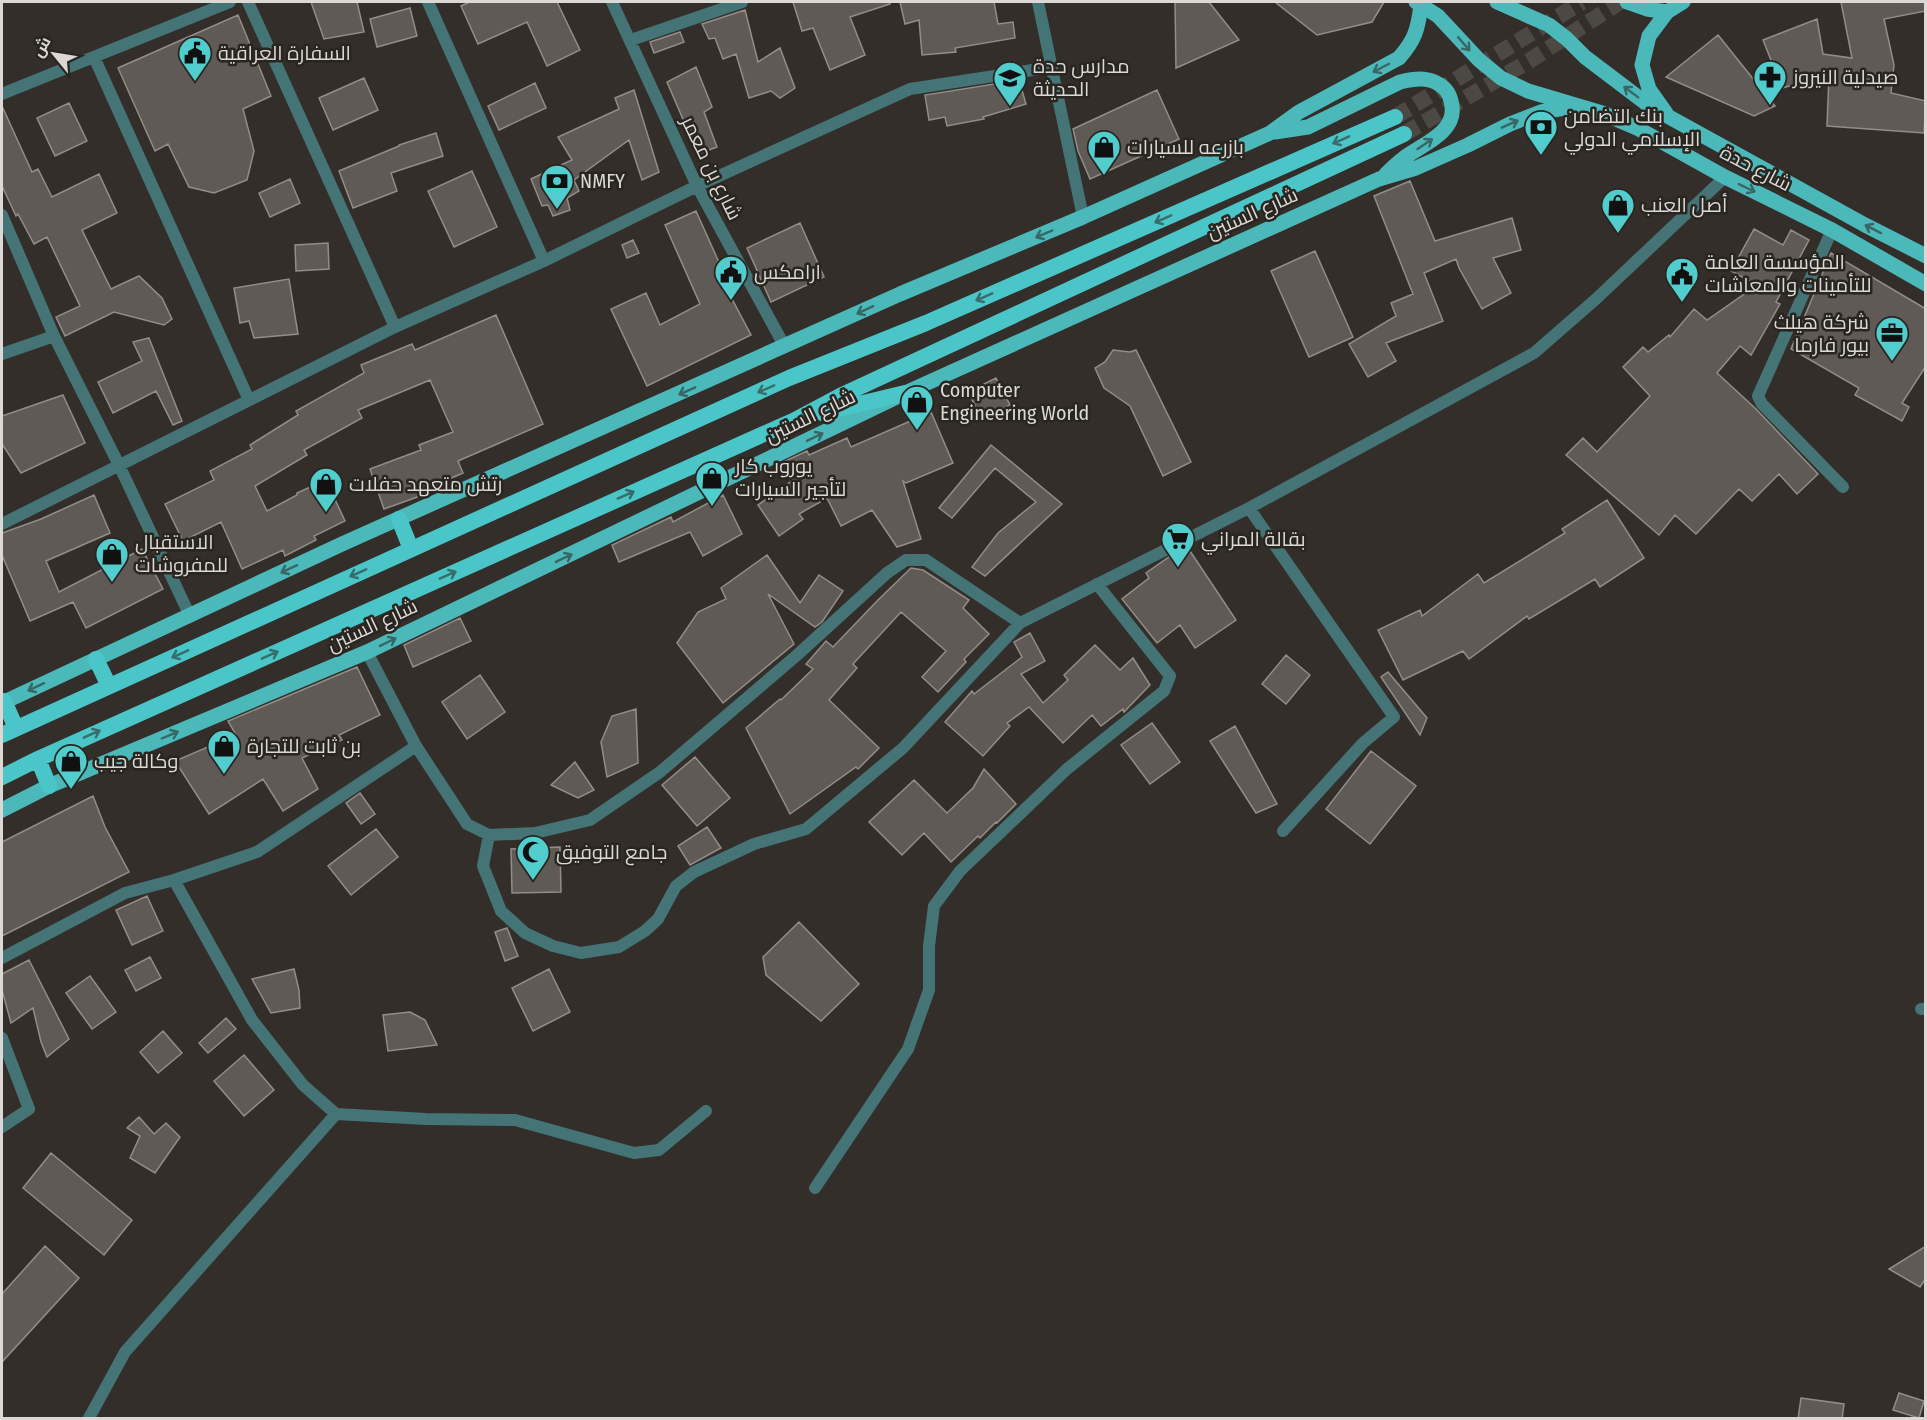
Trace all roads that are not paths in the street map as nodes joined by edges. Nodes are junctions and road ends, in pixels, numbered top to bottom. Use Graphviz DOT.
graph roads {
  1 [pos="230,2"];
  2 [pos="248,2"];
  3 [pos="429,2"];
  4 [pos="612,2"];
  5 [pos="742,2"];
  6 [pos="1038,2"];
  7 [pos="1522,2"];
  8 [pos="1627,2"];
  9 [pos="1683,2"];
  10 [pos="1419,3"];
  11 [pos="1501,3"];
  12 [pos="1667,12"];
  13 [pos="631,40"];
  14 [pos="94,57"];
  15 [pos="1052,67"];
  16 [pos="2,94"];
  17 [pos="1577,106"];
  18 [pos="1668,115"];
  19 [pos="1395,117"];
  20 [pos="1270,133"];
  21 [pos="1404,134"];
  22 [pos="1725,177"];
  23 [pos="1379,179"];
  24 [pos="697,186"];
  25 [pos="2,215"];
  26 [pos="1083,217"];
  27 [pos="1832,230"];
  28 [pos="1926,256"];
  29 [pos="544,261"];
  30 [pos="1926,284"];
  31 [pos="395,327"];
  32 [pos="54,336"];
  33 [pos="785,347"];
  34 [pos="2,354"];
  35 [pos="905,393"];
  36 [pos="249,400"];
  37 [pos="795,420"];
  38 [pos="119,465"];
  39 [pos="1843,487"];
  40 [pos="1249,508"];
  41 [pos="399,519"];
  42 [pos="2,524"];
  43 [pos="411,549"];
  44 [pos="1097,585"];
  45 [pos="190,616"];
  46 [pos="1020,623"];
  47 [pos="367,652"];
  48 [pos="96,659"];
  49 [pos="109,686"];
  50 [pos="3,702"];
  51 [pos="9,731"];
  52 [pos="416,746"];
  53 [pos="38,759"];
  54 [pos="2,777"];
  55 [pos="49,786"];
  56 [pos="2,810"];
  57 [pos="1283,831"];
  58 [pos="489,835"];
  59 [pos="174,880"];
  60 [pos="2,958"];
  61 [pos="2,1038"];
  62 [pos="706,1111"];
  63 [pos="336,1114"];
  64 [pos="2,1127"];
  65 [pos="815,1188"];
  66 [pos="89,1419"];
  1 -- 14 [label="street"];
  2 -- 31 [label="street"];
  3 -- 29 [label="street"];
  4 -- 13 [label="street, شارع بن معمر"];
  5 -- 13 [label="street"];
  6 -- 15 [label="street"];
  7 -- 11 [label="main road"];
  8 -- 12 [label="main road"];
  9 -- 12 [label="main road"];
  10 -- 17 [label="main road, شارع حدة, one-way"];
  10 -- 20 [label="main road, one-way"];
  18 -- 11 [label="main road, شارع حدة, one-way"];
  12 -- 18 [label="main road"];
  13 -- 24 [label="street, شارع بن معمر"];
  14 -- 16 [label="street"];
  14 -- 36 [label="street"];
  15 -- 24 [label="street"];
  15 -- 26 [label="street"];
  17 -- 22 [label="main road, شارع حدة"];
  23 -- 17 [label="main road, شارع الستين, one-way"];
  28 -- 18 [label="main road, شارع حدة, one-way"];
  19 -- 43 [label="highway, شارع الستين, one-way"];
  23 -- 20 [label="main road, one-way"];
  20 -- 26 [label="main road"];
  21 -- 37 [label="highway, شارع الستين"];
  22 -- 27 [label="main road, شارع حدة, one-way"];
  22 -- 40 [label="street"];
  23 -- 35 [label="main road, شارع الستين"];
  24 -- 29 [label="street"];
  24 -- 33 [label="street, شارع بن معمر"];
  25 -- 32 [label="street"];
  26 -- 33 [label="main road, one-way"];
  27 -- 30 [label="main road, شارع حدة"];
  27 -- 39 [label="street"];
  29 -- 31 [label="street"];
  31 -- 36 [label="street"];
  32 -- 34 [label="street"];
  32 -- 38 [label="street"];
  33 -- 41 [label="main road, one-way"];
  35 -- 37 [label="highway"];
  47 -- 35 [label="main road, شارع الستين, one-way"];
  36 -- 38 [label="street"];
  53 -- 37 [label="highway, شارع الستين, one-way"];
  38 -- 42 [label="street"];
  38 -- 45 [label="street"];
  40 -- 44 [label="street"];
  40 -- 57 [label="street"];
  41 -- 43 [label="highway"];
  41 -- 45 [label="main road, one-way"];
  43 -- 49 [label="highway, شارع الستين, one-way"];
  44 -- 46 [label="street"];
  44 -- 65 [label="street"];
  45 -- 48 [label="main road"];
  46 -- 58 [label="street"];
  46 -- 58 [label="street"];
  47 -- 52 [label="street"];
  55 -- 47 [label="main road, شارع الستين, one-way"];
  48 -- 49 [label="highway"];
  48 -- 50 [label="main road, one-way"];
  49 -- 51 [label="highway, شارع الستين"];
  50 -- 51 [label="highway"];
  52 -- 58 [label="street"];
  52 -- 59 [label="street"];
  53 -- 54 [label="highway, شارع الستين"];
  53 -- 55 [label="highway"];
  55 -- 56 [label="main road, شارع الستين"];
  59 -- 60 [label="street"];
  59 -- 63 [label="street"];
  61 -- 64 [label="street"];
  62 -- 63 [label="street"];
  63 -- 66 [label="street"];
}
